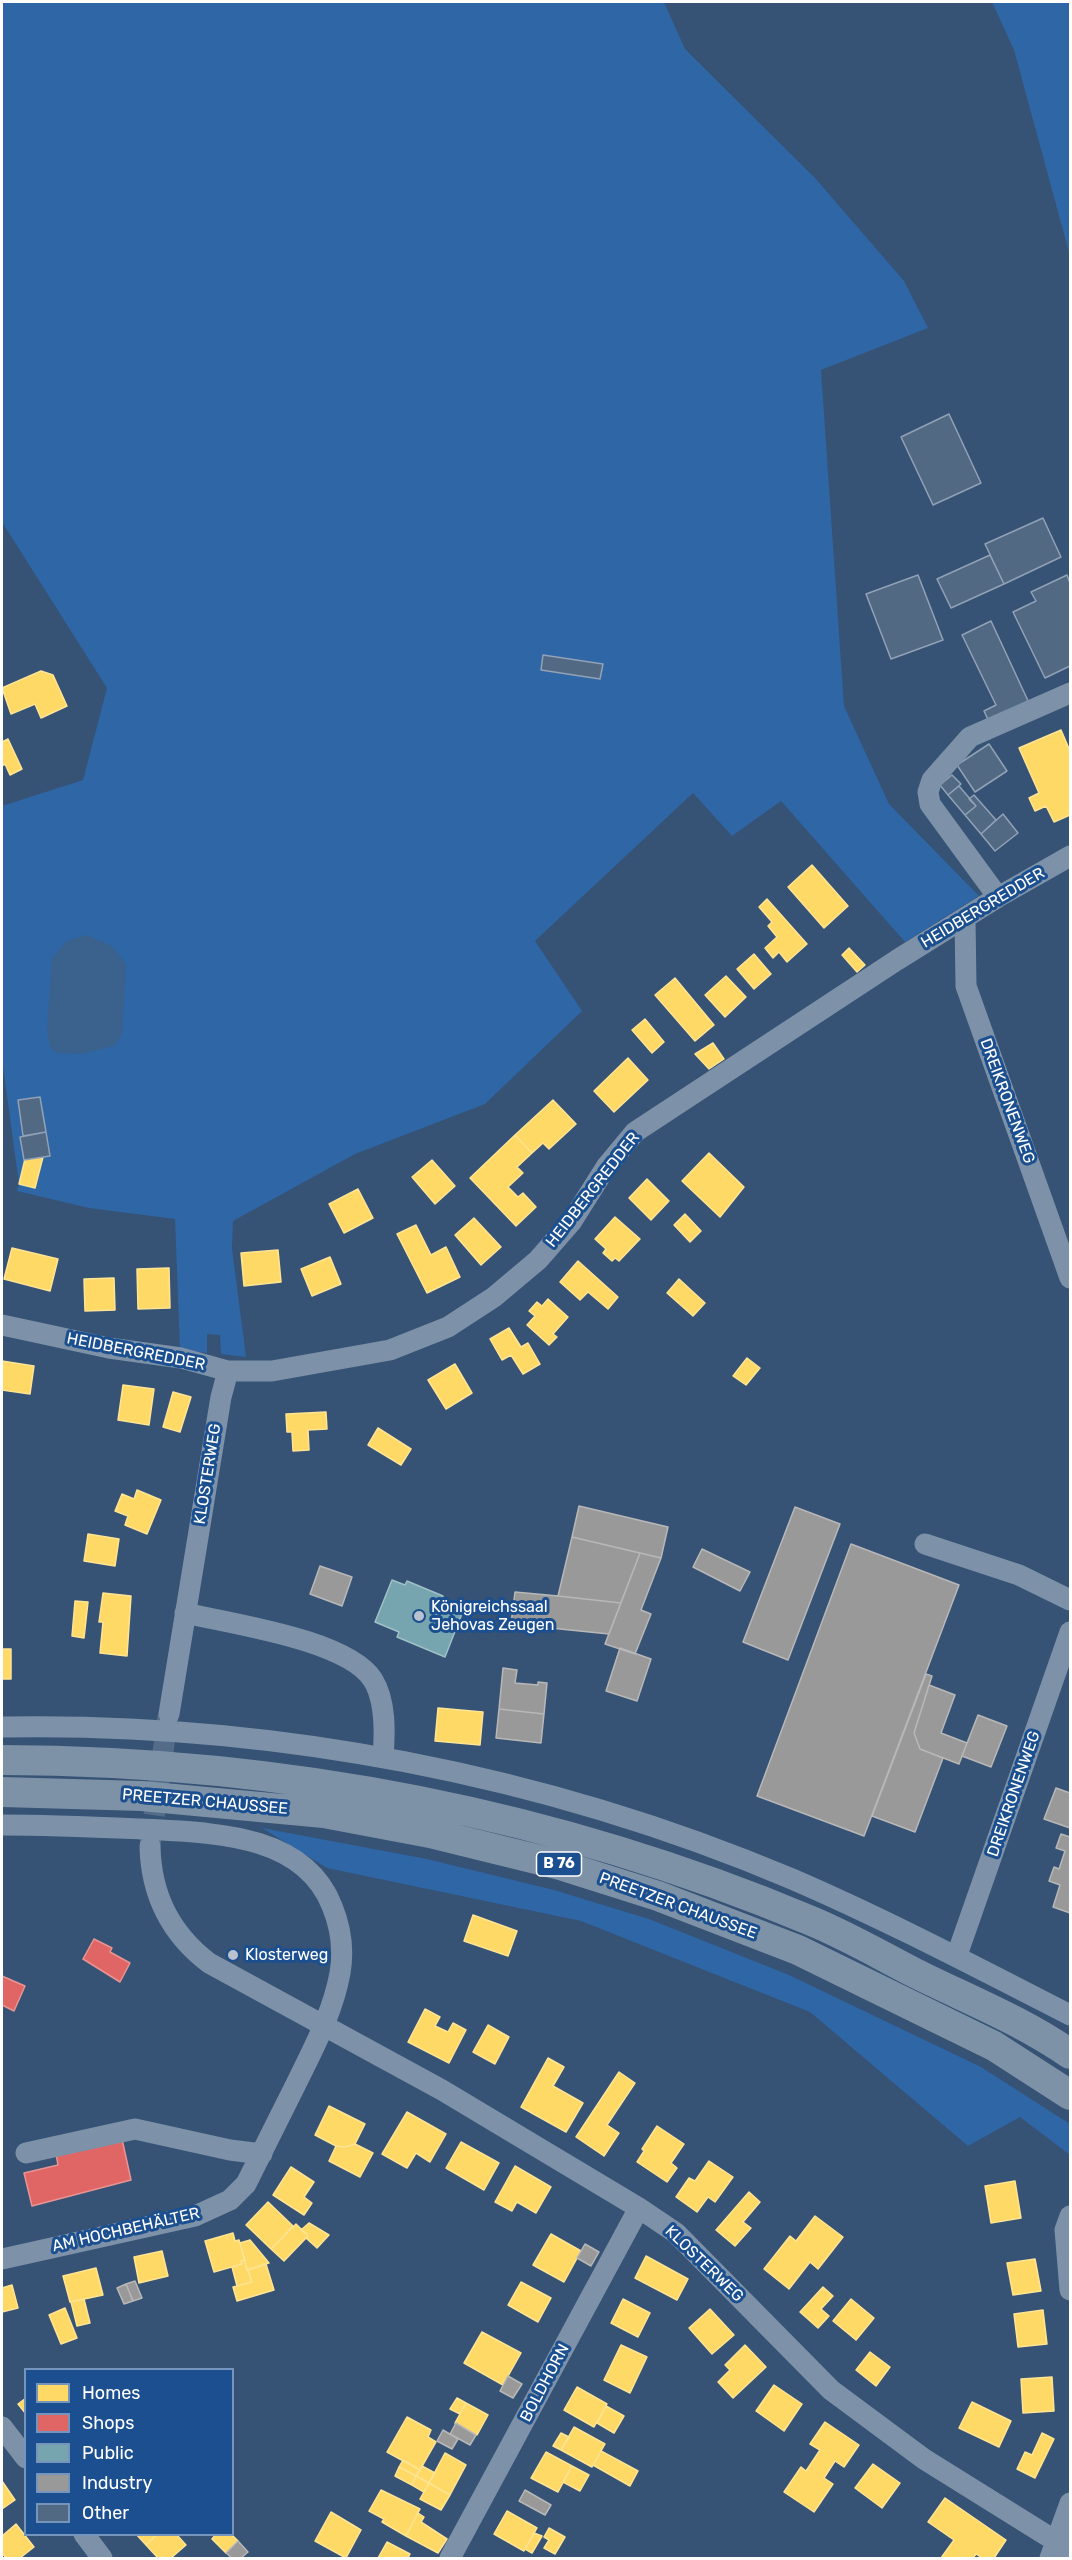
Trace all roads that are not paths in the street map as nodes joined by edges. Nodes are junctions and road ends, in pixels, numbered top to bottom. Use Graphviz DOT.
graph roads {
  1 [pos="1071,693"];
  2 [pos="1071,856"];
  3 [pos="998,897"];
  4 [pos="965,920"];
  5 [pos="1070,1272"];
  6 [pos="2,1325"];
  7 [pos="228,1371"];
  8 [pos="925,1545"];
  9 [pos="1071,1600"];
  10 [pos="185,1613"];
  11 [pos="1071,1632"];
  12 [pos="169,1714"];
  13 [pos="2,1728"];
  14 [pos="383,1757"];
  15 [pos="2,1760"];
  16 [pos="2,1792"];
  17 [pos="2,1825"];
  18 [pos="150,1846"];
  19 [pos="957,1955"];
  20 [pos="1069,2010"];
  21 [pos="324,2026"];
  22 [pos="1068,2052"];
  23 [pos="1071,2095"];
  24 [pos="26,2153"];
  25 [pos="262,2154"];
  26 [pos="639,2208"];
  27 [pos="1071,2216"];
  28 [pos="2,2259"];
  29 [pos="1071,2290"];
  30 [pos="2,2427"];
  31 [pos="24,2455"];
  32 [pos="1071,2503"];
  33 [pos="85,2536"];
  34 [pos="1060,2550"];
  35 [pos="102,2559"];
  36 [pos="450,2559"];
  1 -- 3 [label="street"];
  2 -- 3 [label="street, HEIDBERGREDDER"];
  3 -- 4 [label="street, HEIDBERGREDDER"];
  4 -- 5 [label="street, DREIKRONENWEG"];
  4 -- 7 [label="street, HEIDBERGREDDER"];
  6 -- 7 [label="street, HEIDBERGREDDER"];
  7 -- 10 [label="street, KLOSTERWEG"];
  8 -- 9 [label="street"];
  10 -- 12 [label="street, KLOSTERWEG"];
  10 -- 14 [label="street"];
  11 -- 19 [label="street, DREIKRONENWEG"];
  13 -- 14 [label="street"];
  14 -- 19 [label="street"];
  15 -- 22 [label="highway, PREETZER CHAUSSEE / B 76"];
  16 -- 23 [label="highway, PREETZER CHAUSSEE / B 76"];
  17 -- 21 [label="street, PREETZER CHAUSSEE"];
  18 -- 21 [label="street, KLOSTERWEG"];
  19 -- 20 [label="street"];
  21 -- 25 [label="street, AM HOCHBEHÄLTER"];
  21 -- 26 [label="street, KLOSTERWEG"];
  24 -- 25 [label="street"];
  25 -- 28 [label="street, AM HOCHBEHÄLTER"];
  26 -- 34 [label="street, KLOSTERWEG"];
  26 -- 36 [label="street, BOLDHORN"];
  27 -- 29 [label="street"];
  30 -- 31 [label="street"];
  32 -- 34 [label="street"];
  33 -- 35 [label="street"];
}
